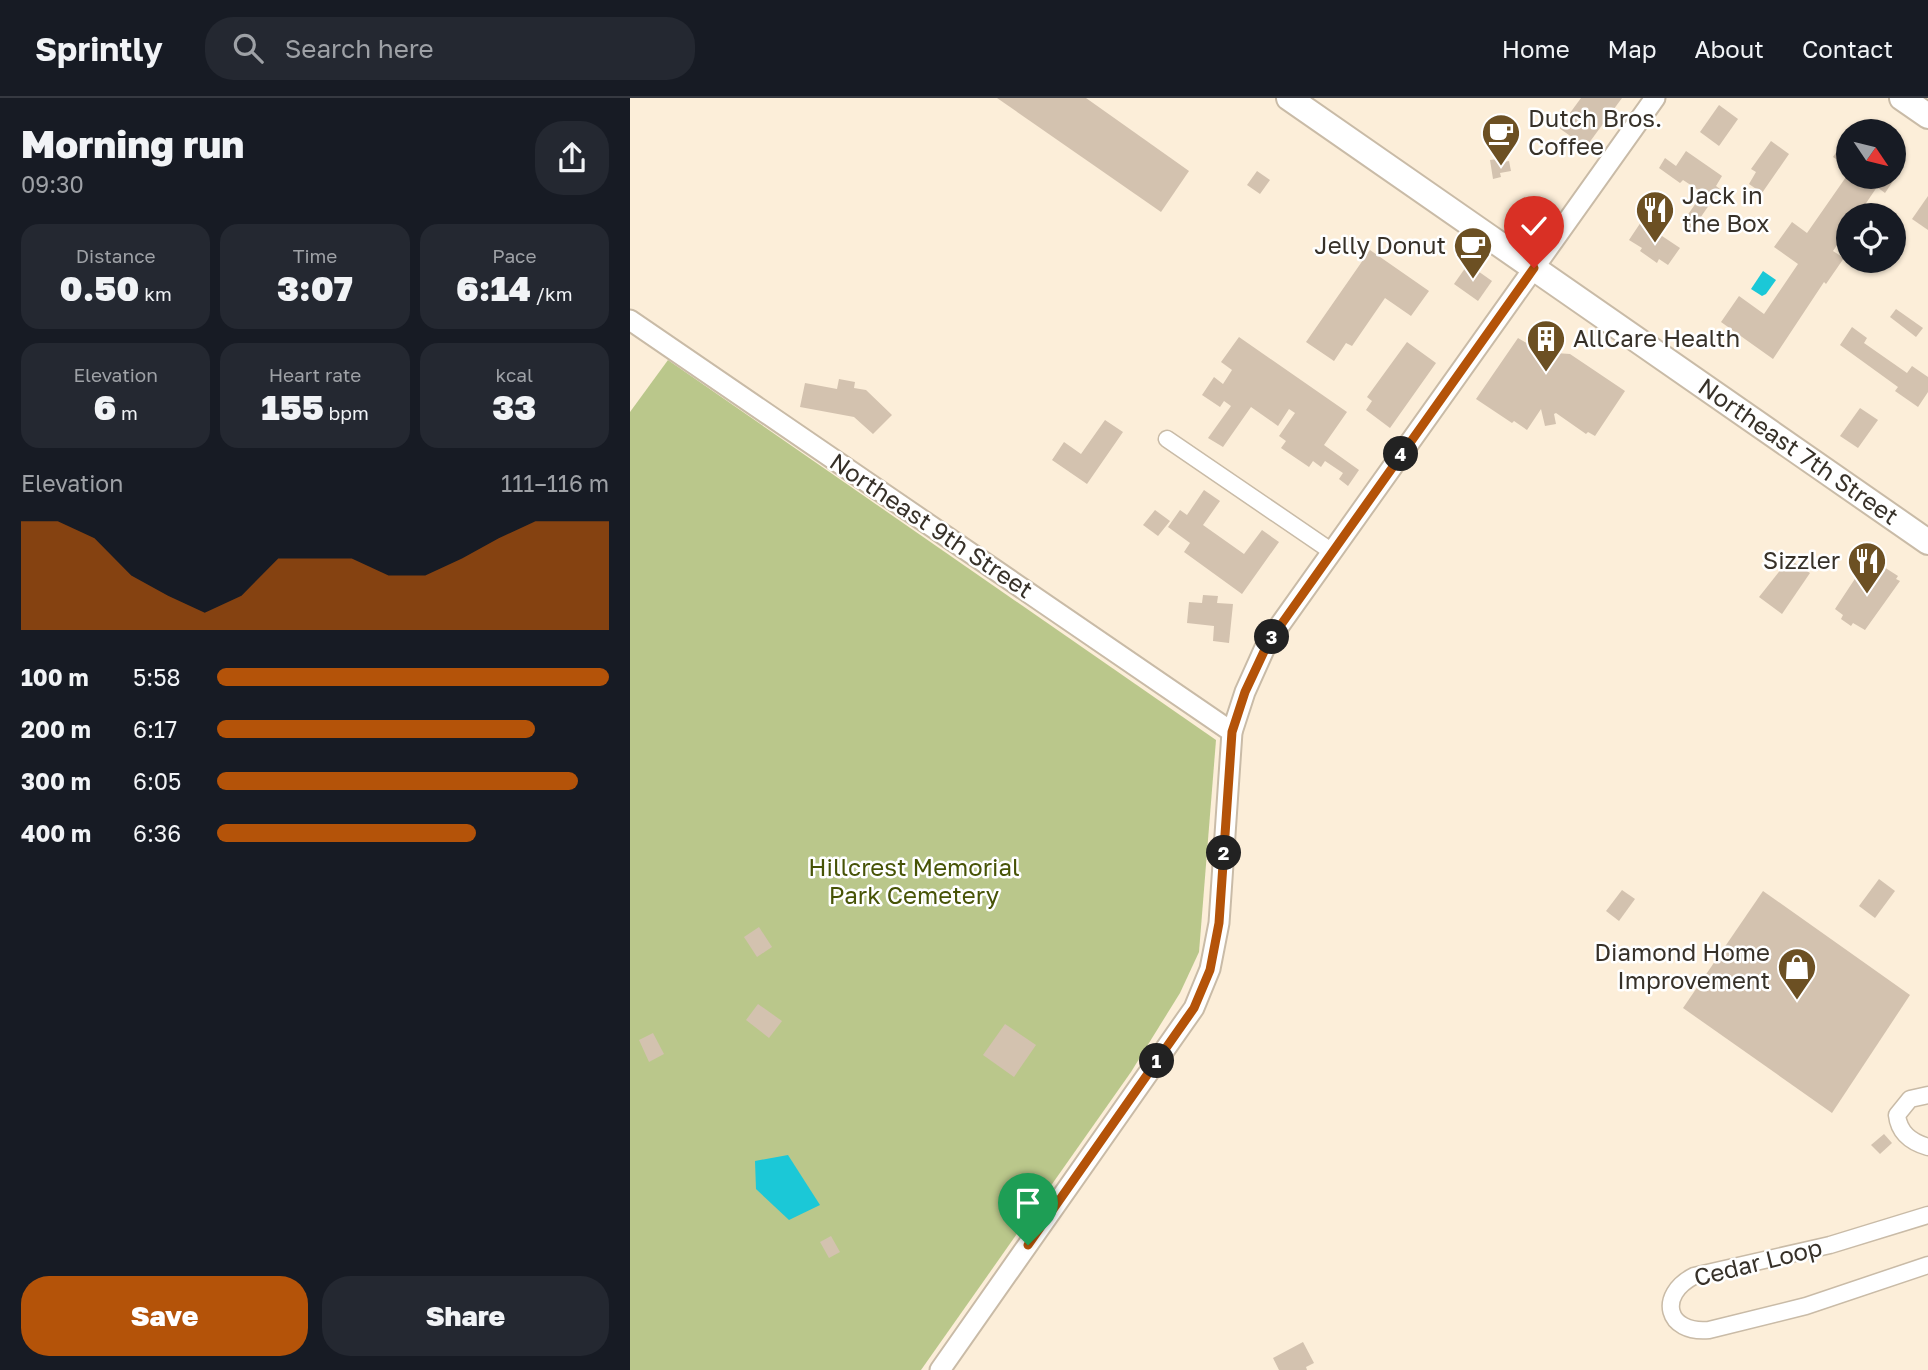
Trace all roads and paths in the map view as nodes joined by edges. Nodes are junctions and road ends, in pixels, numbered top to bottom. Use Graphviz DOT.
graph roads {
  1 [pos="1289,98"];
  2 [pos="1655,98"];
  3 [pos="1902,98"];
  4 [pos="1928,116"];
  5 [pos="1534,268"];
  6 [pos="630,320"];
  7 [pos="1167,439"];
  8 [pos="1928,542"];
  9 [pos="1331,551"];
  10 [pos="1232,732"];
  11 [pos="1928,1095"];
  12 [pos="1928,1147"];
  13 [pos="1928,1215"];
  14 [pos="1928,1265"];
  15 [pos="940,1370"];
  1 -- 5 [label="highway, Northeast 7th Street"];
  2 -- 5 [label="street"];
  3 -- 4 [label="highway"];
  5 -- 8 [label="highway, Northeast 7th Street"];
  5 -- 9 [label="street"];
  6 -- 10 [label="street, Northeast 9th Street"];
  7 -- 9 [label="street"];
  9 -- 10 [label="street"];
  10 -- 15 [label="street"];
  11 -- 12 [label="street"];
  13 -- 14 [label="street, Cedar Loop"];
}
